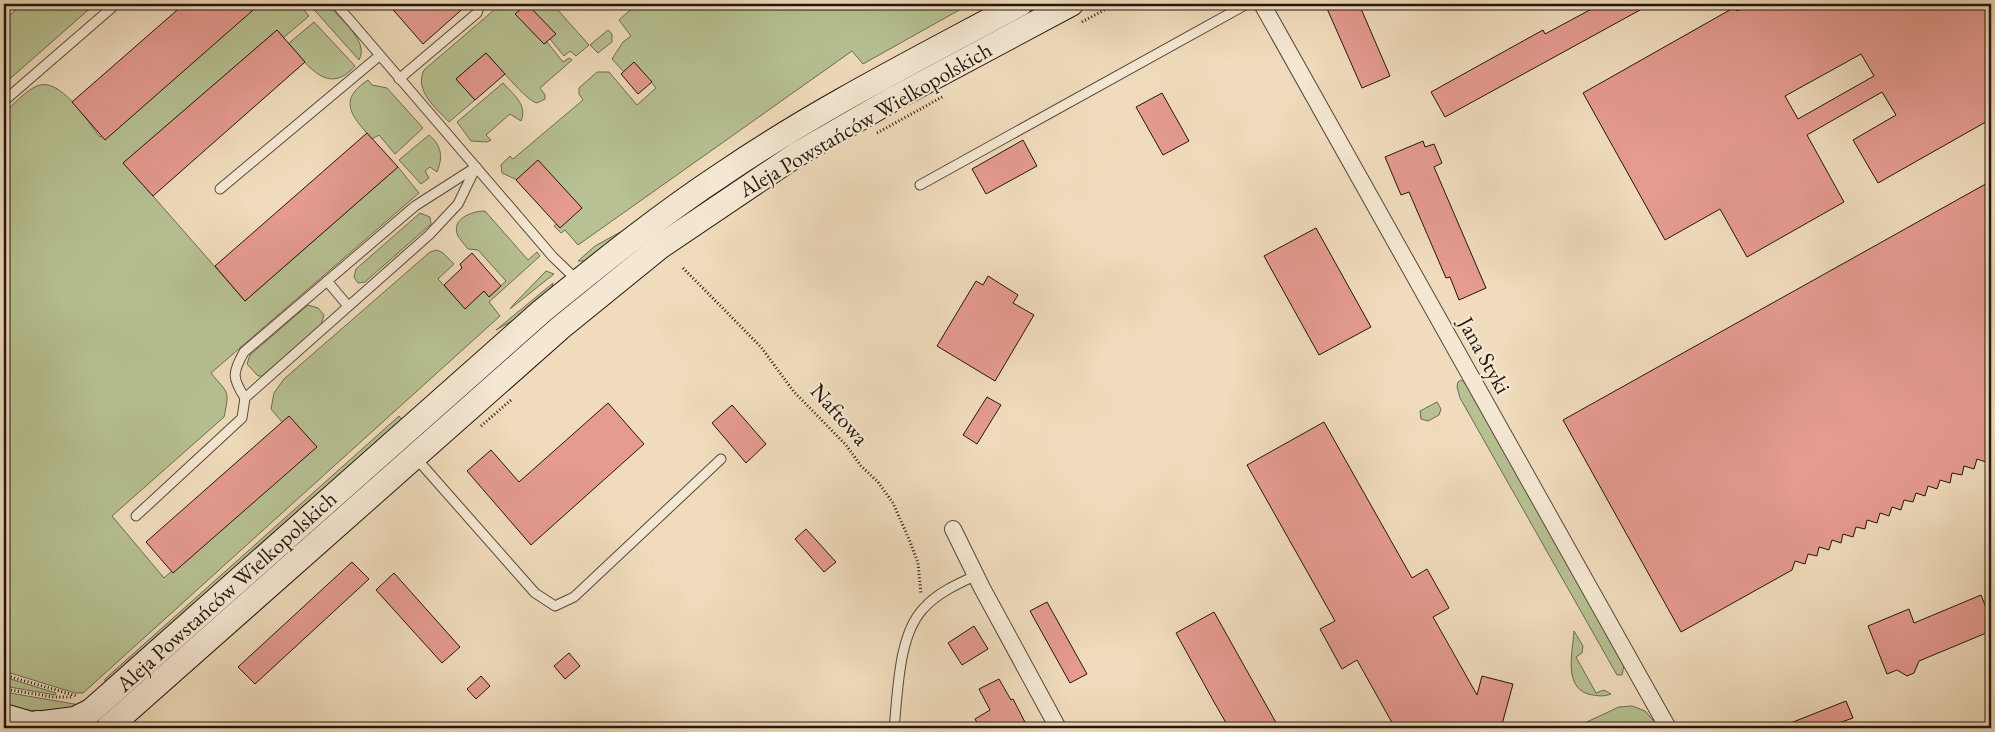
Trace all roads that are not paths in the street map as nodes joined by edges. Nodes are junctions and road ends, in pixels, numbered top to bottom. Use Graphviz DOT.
graph roads {
  1 [pos="116,4"];
  2 [pos="336,4"];
  3 [pos="480,4"];
  4 [pos="1020,4"];
  5 [pos="1247,4"];
  6 [pos="1262,4"];
  7 [pos="1074,14"];
  8 [pos="379,56"];
  9 [pos="399,80"];
  10 [pos="4,101"];
  11 [pos="476,167"];
  12 [pos="920,185"];
  13 [pos="220,190"];
  14 [pos="327,281"];
  15 [pos="586,290"];
  16 [pos="348,306"];
  17 [pos="245,398"];
  18 [pos="406,447"];
  19 [pos="721,459"];
  20 [pos="136,516"];
  21 [pos="953,529"];
  22 [pos="975,576"];
  23 [pos="4,716"];
  24 [pos="40,726"];
  25 [pos="108,728"];
  26 [pos="894,728"];
  27 [pos="1058,728"];
  28 [pos="1668,728"];
  1 -- 10 [label="lane"];
  2 -- 8 [label="lane"];
  3 -- 9 [label="lane"];
  4 -- 15 [label="main road, Aleja Powstańców Wielkopolskich"];
  5 -- 12 [label="lane"];
  6 -- 28 [label="street, Jana Styki"];
  7 -- 15 [label="main road, Aleja Powstańców Wielkopolskich"];
  8 -- 9 [label="lane"];
  8 -- 13 [label="lane"];
  9 -- 11 [label="lane"];
  11 -- 14 [label="lane"];
  11 -- 15 [label="lane"];
  11 -- 16 [label="lane"];
  14 -- 16 [label="lane"];
  14 -- 17 [label="lane"];
  15 -- 18 [label="main road, Aleja Powstańców Wielkopolskich"];
  16 -- 17 [label="lane"];
  17 -- 20 [label="lane"];
  18 -- 19 [label="lane"];
  18 -- 24 [label="main road, Aleja Powstańców Wielkopolskich"];
  18 -- 25 [label="main road, Aleja Powstańców Wielkopolskich"];
  21 -- 22 [label="street"];
  22 -- 26 [label="lane"];
  22 -- 27 [label="street"];
  23 -- 24 [label="main road"];
}
